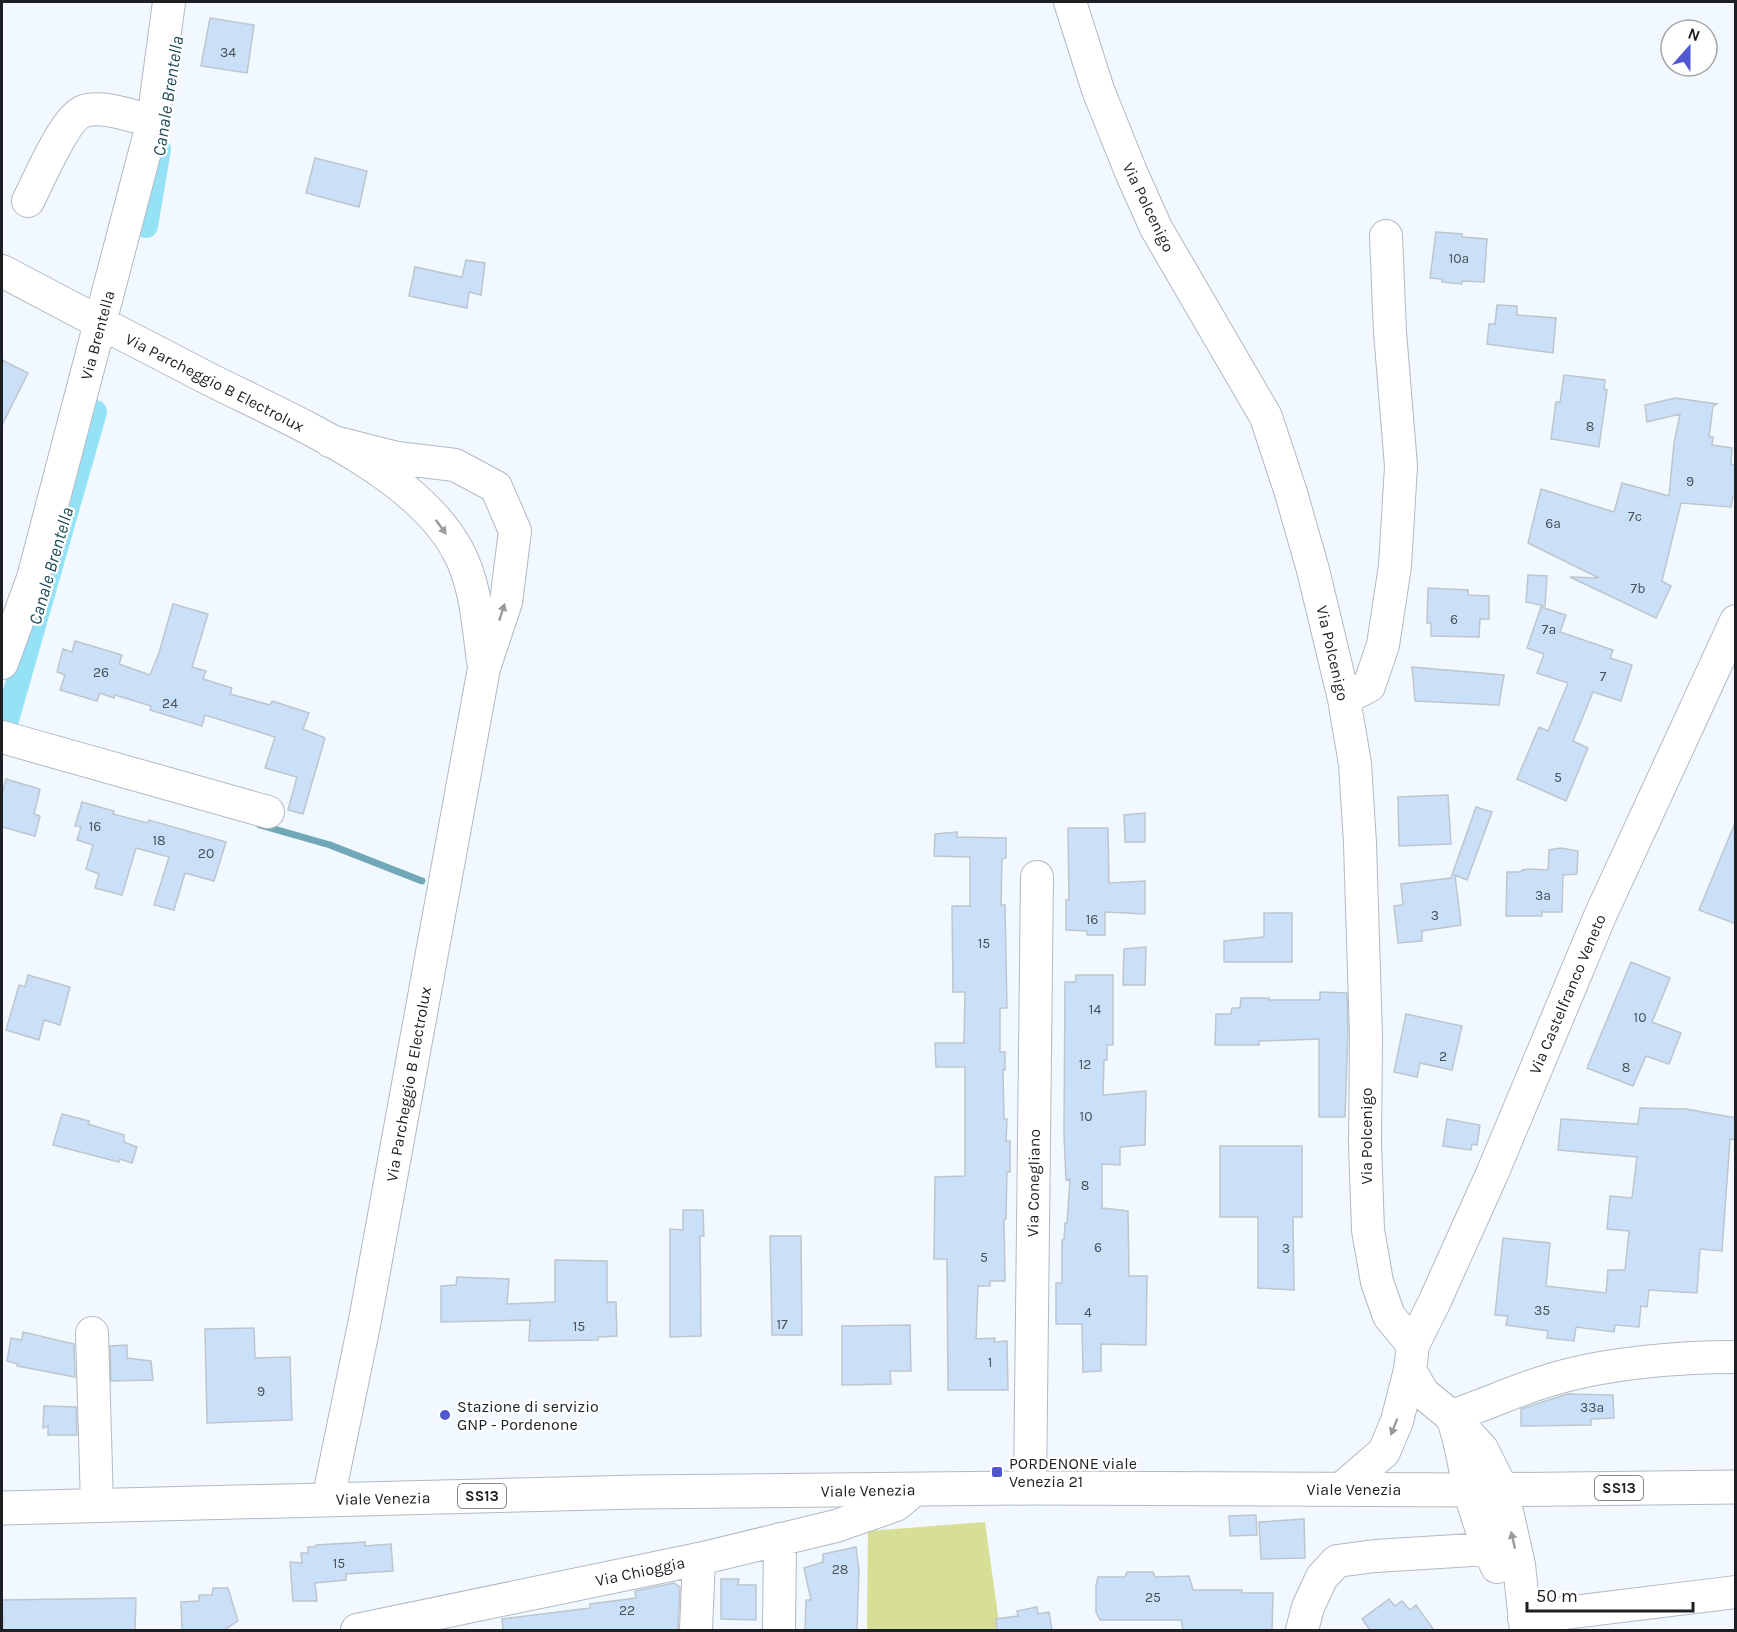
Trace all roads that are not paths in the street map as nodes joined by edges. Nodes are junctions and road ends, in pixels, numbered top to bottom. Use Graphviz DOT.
graph roads {
  1 [pos="169,2"];
  2 [pos="1070,2"];
  3 [pos="153,121"];
  4 [pos="28,201"];
  5 [pos="1386,236"];
  6 [pos="2,271"];
  7 [pos="101,323"];
  8 [pos="330,441"];
  9 [pos="423,461"];
  10 [pos="407,491"];
  11 [pos="1736,621"];
  12 [pos="2,663"];
  13 [pos="484,668"];
  14 [pos="1344,699"];
  15 [pos="6,738"];
  16 [pos="268,813"];
  17 [pos="1037,878"];
  18 [pos="92,1333"];
  19 [pos="1736,1357"];
  20 [pos="1412,1358"];
  21 [pos="1452,1416"];
  22 [pos="1736,1487"];
  23 [pos="1030,1488"];
  24 [pos="1341,1489"];
  25 [pos="914,1490"];
  26 [pos="1486,1490"];
  27 [pos="328,1500"];
  28 [pos="97,1505"];
  29 [pos="2,1508"];
  30 [pos="780,1539"];
  31 [pos="1488,1549"];
  32 [pos="699,1559"];
  33 [pos="1736,1592"];
  34 [pos="1525,1624"];
  35 [pos="372,1629"];
  36 [pos="696,1630"];
  37 [pos="779,1630"];
  38 [pos="1302,1630"];
  1 -- 3 [label="street, Via Brentella"];
  2 -- 14 [label="street, Via Polcenigo"];
  3 -- 4 [label="street"];
  3 -- 7 [label="street, Via Brentella"];
  5 -- 14 [label="street"];
  6 -- 7 [label="street, Via Parcheggio B Electrolux"];
  7 -- 8 [label="street, Via Parcheggio B Electrolux"];
  7 -- 12 [label="street, Via Brentella"];
  8 -- 9 [label="street, Via Parcheggio B Electrolux"];
  8 -- 10 [label="street, Via Parcheggio B Electrolux"];
  9 -- 10 [label="street"];
  13 -- 9 [label="street, Via Parcheggio B Electrolux, one-way"];
  10 -- 13 [label="street, Via Parcheggio B Electrolux, one-way"];
  11 -- 20 [label="street, Via Castelfranco Veneto"];
  13 -- 27 [label="street, Via Parcheggio B Electrolux"];
  14 -- 20 [label="street, Via Polcenigo"];
  15 -- 16 [label="street"];
  17 -- 23 [label="street, Via Conegliano"];
  18 -- 28 [label="street"];
  19 -- 21 [label="street"];
  20 -- 21 [label="street"];
  20 -- 24 [label="street, Via Castelfranco Veneto, one-way"];
  21 -- 26 [label="street"];
  22 -- 26 [label="main road, Viale Venezia / SS13"];
  23 -- 24 [label="main road, Viale Venezia / SS13"];
  23 -- 25 [label="main road, Viale Venezia / SS13"];
  24 -- 26 [label="main road, Viale Venezia / SS13"];
  25 -- 27 [label="main road, Viale Venezia / SS13"];
  25 -- 30 [label="street, Via Chioggia"];
  26 -- 31 [label="street"];
  34 -- 26 [label="street, one-way"];
  27 -- 28 [label="main road, Viale Venezia / SS13"];
  28 -- 29 [label="main road, Viale Venezia / SS13"];
  30 -- 32 [label="street, Via Chioggia"];
  30 -- 37 [label="street"];
  31 -- 34 [label="street"];
  31 -- 38 [label="street"];
  32 -- 35 [label="street, Via Chioggia"];
  32 -- 36 [label="street"];
  33 -- 34 [label="street"];
}
